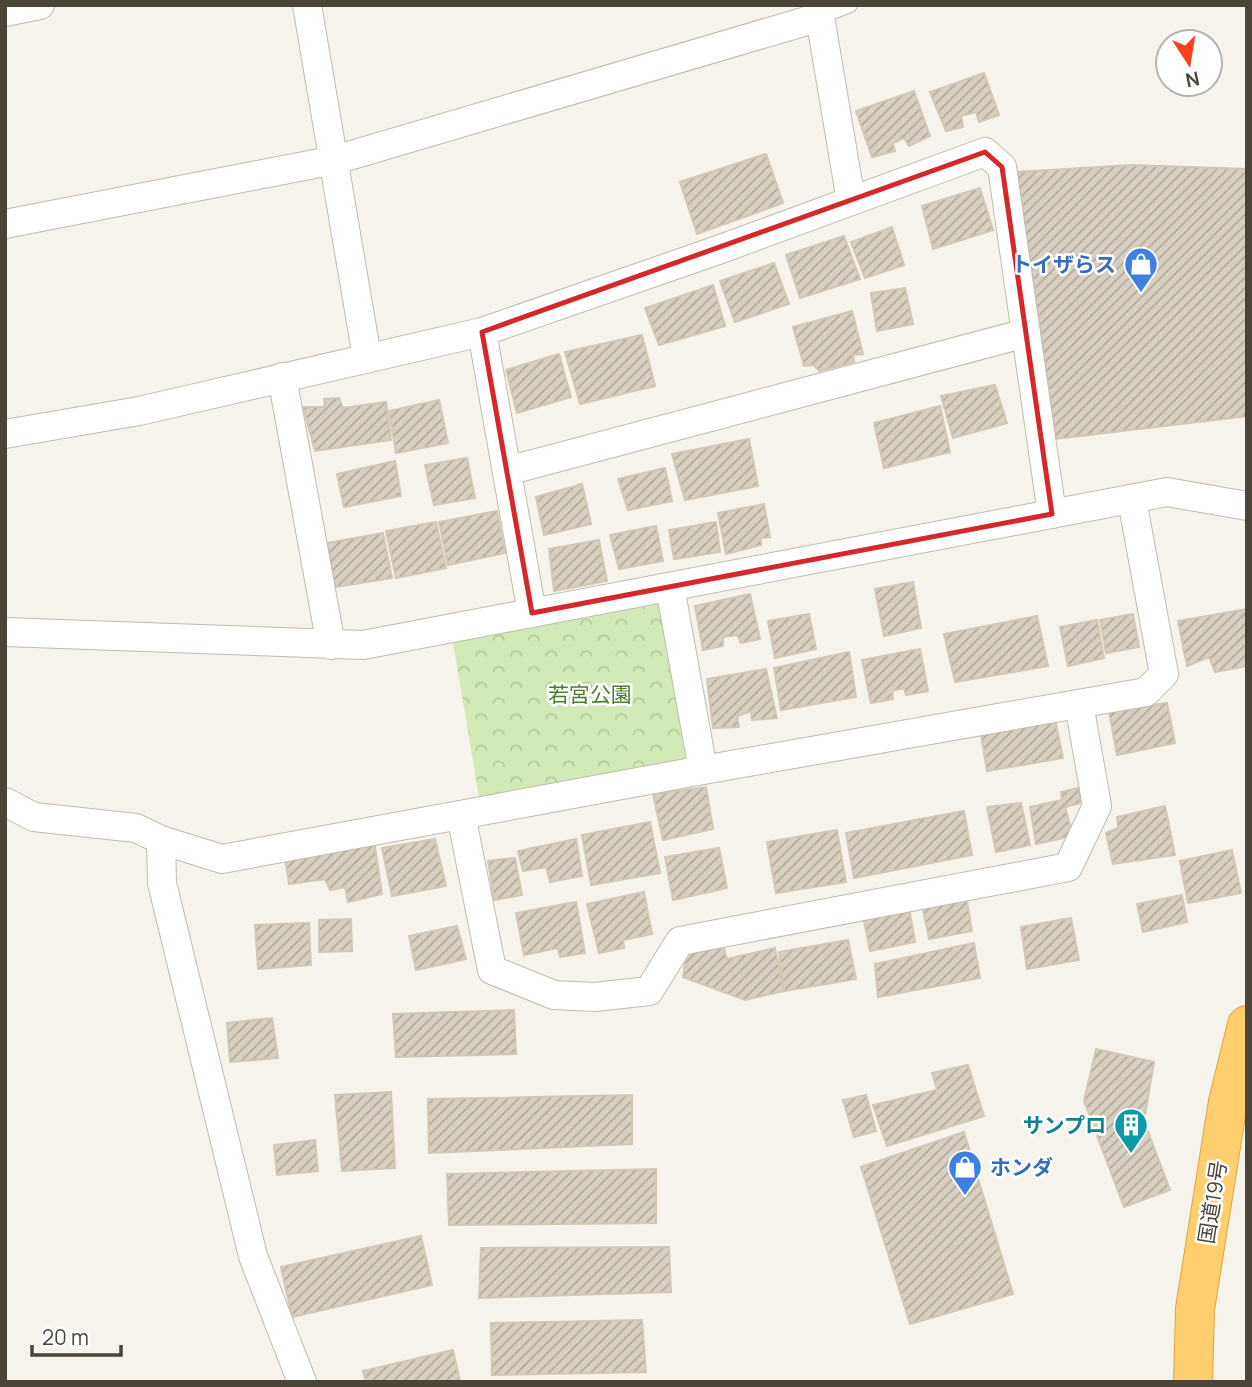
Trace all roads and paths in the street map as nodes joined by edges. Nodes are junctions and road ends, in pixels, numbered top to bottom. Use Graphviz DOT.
graph roads {
  1 [pos="40,5"];
  2 [pos="307,5"];
  3 [pos="850,5"];
  4 [pos="819,11"];
  5 [pos="5,12"];
  6 [pos="335,160"];
  7 [pos="851,201"];
  8 [pos="5,224"];
  9 [pos="482,332"];
  10 [pos="1026,333"];
  11 [pos="367,357"];
  12 [pos="282,377"];
  13 [pos="5,434"];
  14 [pos="507,471"];
  15 [pos="1132,500"];
  16 [pos="1247,506"];
  17 [pos="1052,514"];
  18 [pos="670,587"];
  19 [pos="532,613"];
  20 [pos="5,632"];
  21 [pos="331,645"];
  22 [pos="1079,704"];
  23 [pos="703,770"];
  24 [pos="5,802"];
  25 [pos="461,815"];
  26 [pos="161,840"];
  27 [pos="1247,1025"];
  28 [pos="302,1382"];
  29 [pos="1193,1382"];
  1 -- 5 [label="street"];
  2 -- 6 [label="street"];
  3 -- 4 [label="lane"];
  4 -- 6 [label="street"];
  4 -- 7 [label="street"];
  6 -- 8 [label="street"];
  6 -- 11 [label="street"];
  7 -- 9 [label="street"];
  7 -- 10 [label="street"];
  9 -- 11 [label="street"];
  9 -- 14 [label="street"];
  10 -- 14 [label="street"];
  10 -- 17 [label="street"];
  11 -- 12 [label="street"];
  12 -- 13 [label="street"];
  12 -- 21 [label="street"];
  14 -- 19 [label="street"];
  15 -- 16 [label="street"];
  15 -- 17 [label="street"];
  15 -- 22 [label="street"];
  17 -- 18 [label="street"];
  18 -- 19 [label="street"];
  18 -- 23 [label="street"];
  19 -- 21 [label="street"];
  20 -- 21 [label="street"];
  22 -- 23 [label="street"];
  22 -- 25 [label="street"];
  23 -- 25 [label="street"];
  24 -- 26 [label="street"];
  25 -- 26 [label="street"];
  26 -- 28 [label="street"];
  27 -- 29 [label="highway, 国道19号"];
}
